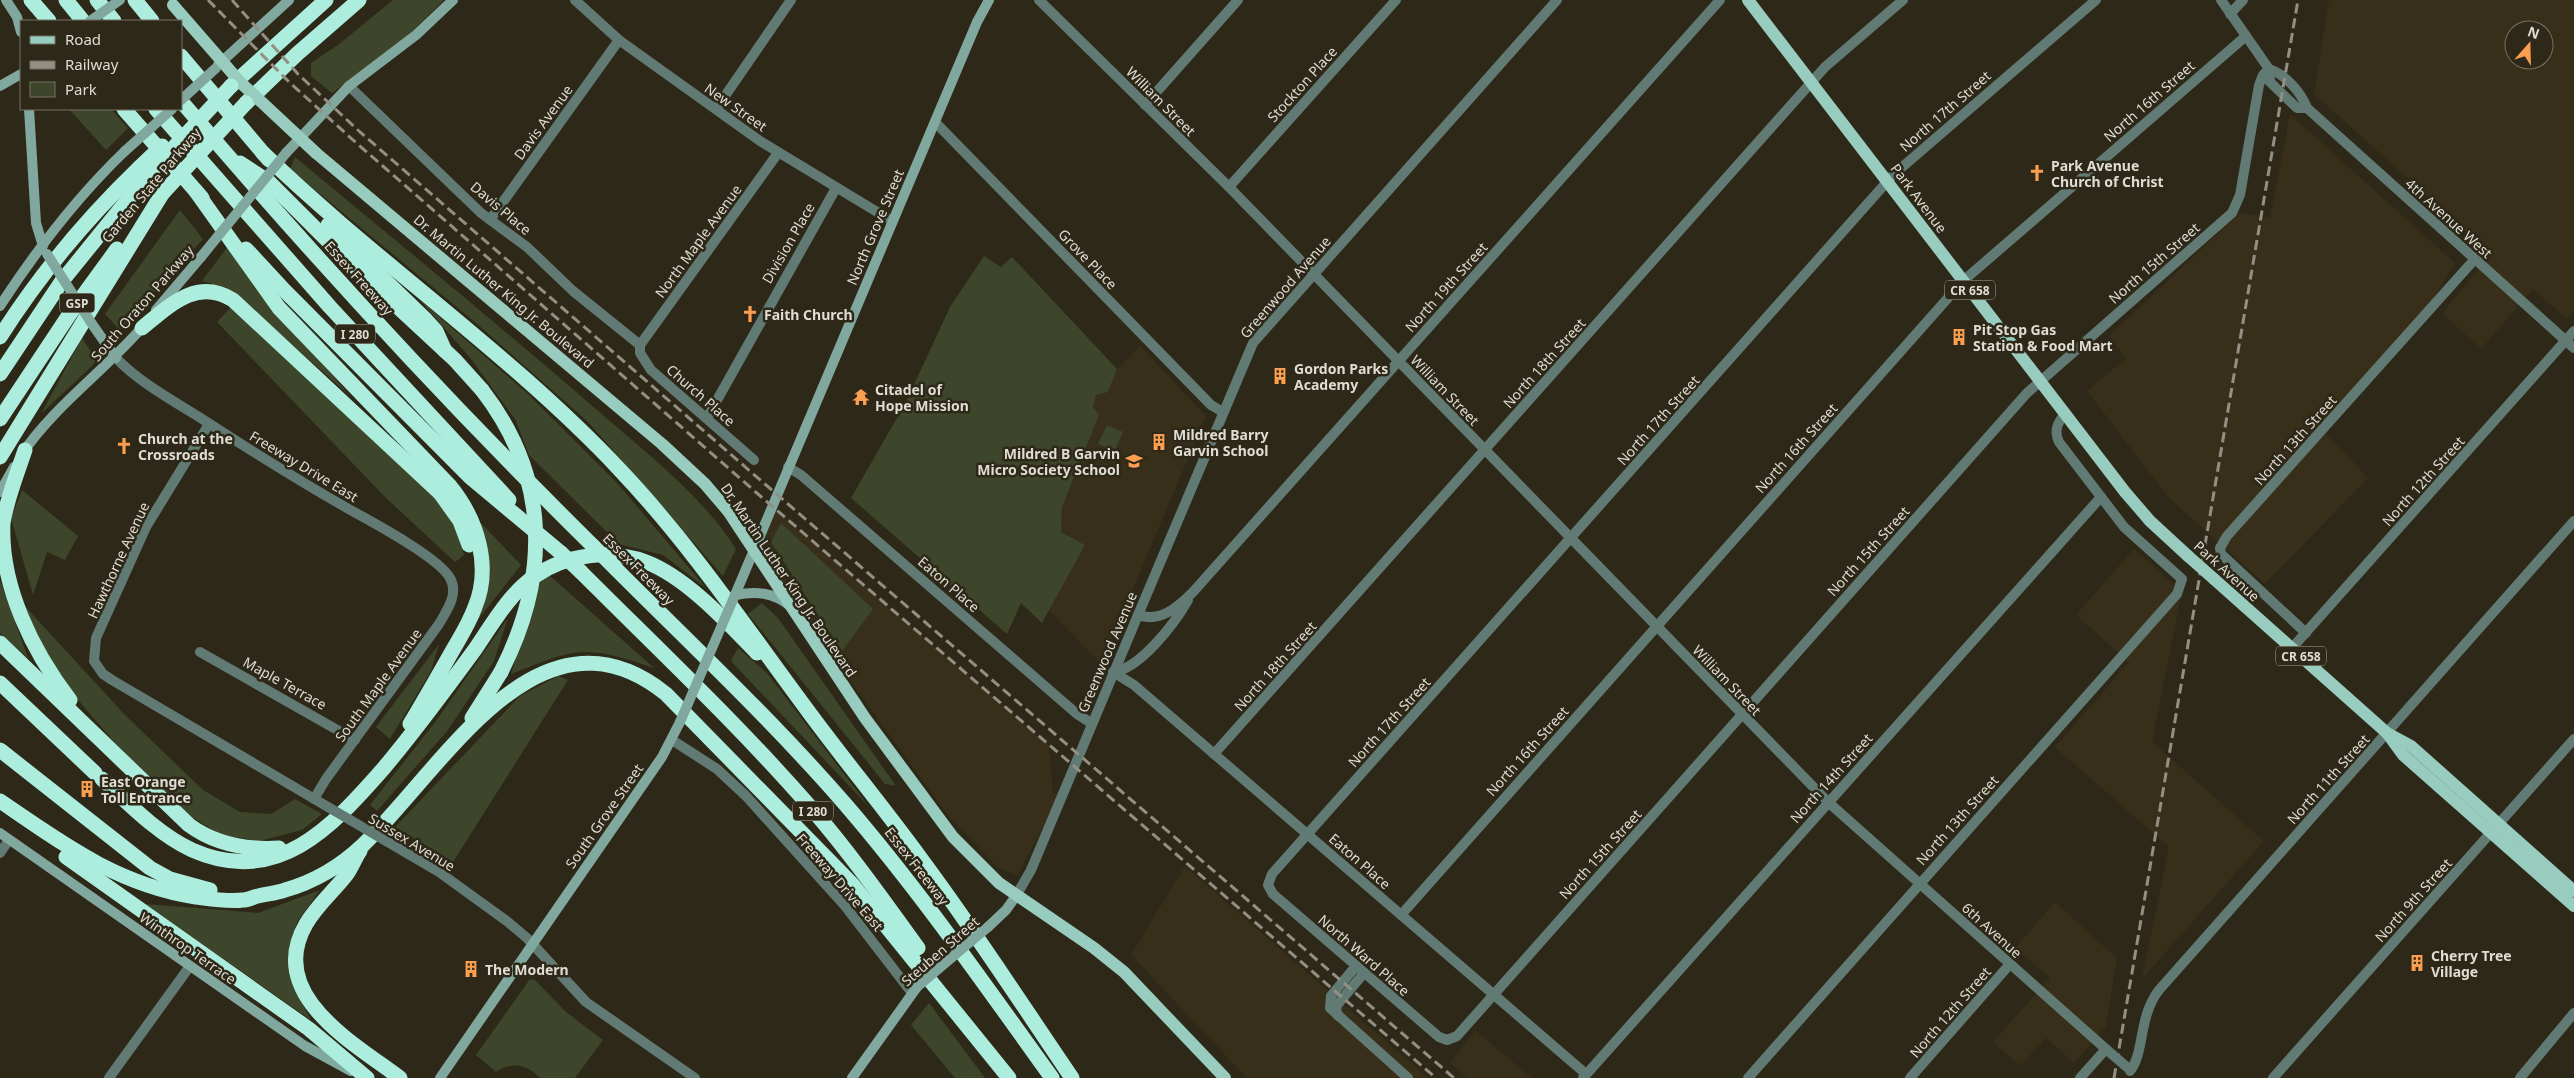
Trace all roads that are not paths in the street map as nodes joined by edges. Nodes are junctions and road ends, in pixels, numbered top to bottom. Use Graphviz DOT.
graph roads {
  1 [pos="31,0"];
  2 [pos="38,0"];
  3 [pos="66,0"];
  4 [pos="97,0"];
  5 [pos="120,0"];
  6 [pos="135,0"];
  7 [pos="289,0"];
  8 [pos="326,0"];
  9 [pos="359,0"];
  10 [pos="453,0"];
  11 [pos="575,0"];
  12 [pos="791,0"];
  13 [pos="989,0"];
  14 [pos="1039,0"];
  15 [pos="1238,0"];
  16 [pos="1396,0"];
  17 [pos="1556,0"];
  18 [pos="1720,0"];
  19 [pos="1748,0"];
  20 [pos="1903,0"];
  21 [pos="2096,0"];
  22 [pos="2221,0"];
  23 [pos="2243,0"];
  24 [pos="7,1"];
  25 [pos="171,2"];
  26 [pos="2230,14"];
  27 [pos="23,20"];
  28 [pos="48,20"];
  29 [pos="52,20"];
  30 [pos="82,20"];
  31 [pos="91,20"];
  32 [pos="113,20"];
  33 [pos="151,20"];
  34 [pos="20,28"];
  35 [pos="2246,36"];
  36 [pos="619,40"];
  37 [pos="182,57"];
  38 [pos="2269,69"];
  39 [pos="20,75"];
  40 [pos="1811,82"];
  41 [pos="0,86"];
  42 [pos="349,86"];
  43 [pos="182,99"];
  44 [pos="182,101"];
  45 [pos="1145,105"];
  46 [pos="716,109"];
  47 [pos="29,110"];
  48 [pos="125,110"];
  49 [pos="157,110"];
  50 [pos="171,110"];
  51 [pos="935,122"];
  52 [pos="263,153"];
  53 [pos="778,153"];
  54 [pos="226,154"];
  55 [pos="143,171"];
  56 [pos="1887,182"];
  57 [pos="1229,187"];
  58 [pos="836,188"];
  59 [pos="195,190"];
  60 [pos="162,194"];
  61 [pos="490,220"];
  62 [pos="892,221"];
  63 [pos="41,244"];
  64 [pos="2474,260"];
  65 [pos="1313,274"];
  66 [pos="1963,281"];
  67 [pos="0,306"];
  68 [pos="142,328"];
  69 [pos="2574,332"];
  70 [pos="0,337"];
  71 [pos="2566,341"];
  72 [pos="640,345"];
  73 [pos="2574,348"];
  74 [pos="446,351"];
  75 [pos="116,358"];
  76 [pos="1398,362"];
  77 [pos="0,374"];
  78 [pos="2040,381"];
  79 [pos="1223,412"];
  80 [pos="2065,415"];
  81 [pos="707,418"];
  82 [pos="0,419"];
  83 [pos="210,424"];
  84 [pos="25,450"];
  85 [pos="1485,450"];
  86 [pos="0,457"];
  87 [pos="754,460"];
  88 [pos="788,467"];
  89 [pos="0,492"];
  90 [pos="2101,497"];
  91 [pos="2574,521"];
  92 [pos="1570,538"];
  93 [pos="754,549"];
  94 [pos="561,553"];
  95 [pos="453,584"];
  96 [pos="1193,592"];
  97 [pos="734,594"];
  98 [pos="794,610"];
  99 [pos="1138,615"];
  100 [pos="1656,626"];
  101 [pos="2306,633"];
  102 [pos="460,638"];
  103 [pos="0,643"];
  104 [pos="2292,648"];
  105 [pos="200,652"];
  106 [pos="94,661"];
  107 [pos="1113,672"];
  108 [pos="0,683"];
  109 [pos="1742,714"];
  110 [pos="812,717"];
  111 [pos="1091,723"];
  112 [pos="2387,733"];
  113 [pos="2574,739"];
  114 [pos="355,740"];
  115 [pos="672,740"];
  116 [pos="450,747"];
  117 [pos="0,750"];
  118 [pos="1214,754"];
  119 [pos="125,763"];
  120 [pos="377,776"];
  121 [pos="314,799"];
  122 [pos="0,801"];
  123 [pos="1828,802"];
  124 [pos="2495,828"];
  125 [pos="46,832"];
  126 [pos="1308,834"];
  127 [pos="4,837"];
  128 [pos="363,845"];
  129 [pos="301,846"];
  130 [pos="0,853"];
  131 [pos="1919,883"];
  132 [pos="1268,885"];
  133 [pos="2574,891"];
  134 [pos="258,896"];
  135 [pos="1016,896"];
  136 [pos="2574,906"];
  137 [pos="1401,915"];
  138 [pos="532,944"];
  139 [pos="2010,964"];
  140 [pos="190,966"];
  141 [pos="1360,970"];
  142 [pos="915,990"];
  143 [pos="1493,995"];
  144 [pos="2574,1013"];
  145 [pos="1447,1040"];
  146 [pos="2106,1050"];
  147 [pos="2129,1069"];
  148 [pos="1584,1076"];
  149 [pos="109,1078"];
  150 [pos="366,1078"];
  151 [pos="400,1078"];
  152 [pos="440,1078"];
  153 [pos="695,1078"];
  154 [pos="852,1078"];
  155 [pos="1011,1078"];
  156 [pos="1052,1078"];
  157 [pos="1072,1078"];
  158 [pos="1224,1078"];
  159 [pos="1408,1078"];
  160 [pos="1748,1078"];
  161 [pos="1910,1078"];
  162 [pos="2080,1078"];
  163 [pos="2139,1078"];
  164 [pos="2273,1078"];
  165 [pos="2520,1078"];
  1 -- 28 [label="highway"];
  2 -- 29 [label="highway"];
  3 -- 30 [label="highway"];
  4 -- 32 [label="highway"];
  5 -- 31 [label="main road, bridge"];
  6 -- 33 [label="highway"];
  7 -- 43 [label="main road, bridge"];
  8 -- 55 [label="highway, bridge"];
  9 -- 60 [label="highway, Garden State Parkway / GSP, bridge"];
  10 -- 42 [label="main road, South Oraton Parkway"];
  11 -- 36 [label="street, New Street"];
  12 -- 46 [label="street"];
  13 -- 51 [label="main road, North Grove Street"];
  14 -- 45 [label="street, William Street"];
  15 -- 45 [label="street"];
  16 -- 57 [label="street, Stockton Place"];
  17 -- 65 [label="street, Greenwood Avenue"];
  18 -- 76 [label="street, North 19th Street"];
  19 -- 40 [label="main road, Park Avenue / CR 658"];
  20 -- 40 [label="street, North 18th Street"];
  21 -- 56 [label="street, North 17th Street"];
  22 -- 26 [label="street, 4th Avenue West"];
  23 -- 26 [label="street"];
  24 -- 27 [label="main road"];
  24 -- 34 [label="main road"];
  25 -- 93 [label="main road, Dr. Martin Luther King Jr. Boulevard, bridge"];
  26 -- 35 [label="street, 4th Avenue West"];
  35 -- 38 [label="street, 4th Avenue West"];
  35 -- 66 [label="street, North 16th Street"];
  36 -- 46 [label="street, New Street"];
  36 -- 61 [label="street, Davis Avenue"];
  37 -- 52 [label="highway"];
  38 -- 64 [label="street, 4th Avenue West"];
  38 -- 78 [label="street, North 15th Street"];
  39 -- 41 [label="main road"];
  40 -- 56 [label="main road, Park Avenue / CR 658"];
  40 -- 85 [label="street, North 18th Street"];
  42 -- 61 [label="street, Davis Place"];
  42 -- 68 [label="main road, South Oraton Parkway, bridge"];
  44 -- 54 [label="highway, Essex Freeway / I 280"];
  45 -- 57 [label="street, William Street"];
  46 -- 53 [label="street, New Street"];
  47 -- 63 [label="main road, Freeway Drive East"];
  48 -- 59 [label="highway"];
  49 -- 94 [label="highway, I 280"];
  50 -- 63 [label="main road, bridge"];
  51 -- 62 [label="main road, North Grove Street"];
  51 -- 79 [label="street, Grove Place"];
  52 -- 74 [label="highway"];
  52 -- 110 [label="highway"];
  53 -- 58 [label="street, New Street"];
  53 -- 72 [label="street, North Maple Avenue"];
  54 -- 74 [label="highway"];
  54 -- 156 [label="highway, Essex Freeway / I 280, bridge"];
  55 -- 70 [label="highway"];
  55 -- 77 [label="highway, Garden State Parkway / GSP"];
  56 -- 66 [label="main road, Park Avenue / CR 658"];
  56 -- 92 [label="street, North 17th Street"];
  57 -- 65 [label="street, William Street"];
  58 -- 62 [label="street, New Street"];
  58 -- 81 [label="street, Division Place"];
  59 -- 94 [label="highway"];
  59 -- 102 [label="highway"];
  60 -- 82 [label="highway, Garden State Parkway / GSP"];
  60 -- 86 [label="highway"];
  61 -- 72 [label="street, Davis Place"];
  62 -- 88 [label="main road, North Grove Street"];
  63 -- 67 [label="main road"];
  63 -- 75 [label="main road, Freeway Drive East, bridge"];
  64 -- 71 [label="street, 4th Avenue West"];
  64 -- 101 [label="street, North 13th Street"];
  65 -- 76 [label="street, William Street"];
  65 -- 79 [label="street, Greenwood Avenue"];
  66 -- 78 [label="main road, Park Avenue / CR 658"];
  66 -- 100 [label="street, North 16th Street"];
  68 -- 75 [label="main road, South Oraton Parkway"];
  68 -- 102 [label="highway"];
  69 -- 71 [label="street, North 12th Street"];
  71 -- 73 [label="street, 4th Avenue West"];
  71 -- 101 [label="street, North 12th Street"];
  72 -- 81 [label="street, Church Place"];
  74 -- 116 [label="highway, bridge"];
  75 -- 83 [label="street, Freeway Drive East"];
  75 -- 84 [label="main road, South Oraton Parkway"];
  76 -- 85 [label="street, William Street"];
  76 -- 96 [label="street, North 19th Street"];
  78 -- 80 [label="main road, Park Avenue / CR 658"];
  78 -- 109 [label="street, North 15th Street"];
  79 -- 99 [label="street, Greenwood Avenue"];
  80 -- 90 [label="street"];
  80 -- 104 [label="main road, Park Avenue / CR 658, bridge"];
  81 -- 87 [label="street, Church Place"];
  83 -- 95 [label="street, Freeway Drive East"];
  83 -- 106 [label="street, Hawthorne Avenue"];
  84 -- 89 [label="main road, South Oraton Parkway"];
  84 -- 119 [label="highway"];
  85 -- 92 [label="street, William Street"];
  85 -- 118 [label="street, North 18th Street"];
  88 -- 93 [label="main road, North Grove Street"];
  88 -- 111 [label="street, Eaton Place"];
  90 -- 123 [label="street, North 14th Street"];
  90 -- 131 [label="street, North 13th Street"];
  91 -- 112 [label="street, North 11th Street"];
  92 -- 100 [label="street, William Street"];
  92 -- 126 [label="street, North 17th Street"];
  93 -- 97 [label="main road, South Grove Street"];
  93 -- 98 [label="main road, Dr. Martin Luther King Jr. Boulevard"];
  94 -- 155 [label="highway, I 280, bridge"];
  95 -- 114 [label="street, South Maple Avenue"];
  96 -- 99 [label="street, North 19th Street"];
  96 -- 107 [label="street, North 19th Street"];
  97 -- 98 [label="main road"];
  97 -- 115 [label="main road, South Grove Street, bridge"];
  98 -- 135 [label="main road, Dr. Martin Luther King Jr. Boulevard"];
  99 -- 107 [label="street, Greenwood Avenue"];
  100 -- 109 [label="street, William Street"];
  100 -- 137 [label="street, North 16th Street"];
  101 -- 104 [label="street, North 12th Street"];
  102 -- 120 [label="highway"];
  103 -- 119 [label="highway"];
  104 -- 112 [label="main road, Park Avenue / CR 658"];
  105 -- 114 [label="street, Maple Terrace"];
  106 -- 121 [label="street, Sussex Avenue"];
  107 -- 111 [label="street, Greenwood Avenue"];
  107 -- 118 [label="street, Eaton Place"];
  108 -- 129 [label="highway"];
  109 -- 123 [label="street, William Street"];
  109 -- 143 [label="street, North 15th Street"];
  110 -- 120 [label="highway"];
  110 -- 157 [label="highway"];
  111 -- 135 [label="street, Greenwood Avenue"];
  112 -- 124 [label="main road, Park Avenue / CR 658"];
  112 -- 147 [label="street, North 11th Street"];
  113 -- 124 [label="street, North 9th Street"];
  114 -- 121 [label="street, South Maple Avenue"];
  115 -- 138 [label="main road, South Grove Street"];
  115 -- 142 [label="street, Freeway Drive East"];
  116 -- 128 [label="highway"];
  116 -- 155 [label="highway"];
  117 -- 134 [label="highway"];
  118 -- 126 [label="street, Eaton Place"];
  119 -- 129 [label="highway"];
  120 -- 129 [label="highway"];
  121 -- 138 [label="street, Sussex Avenue, bridge"];
  122 -- 125 [label="highway"];
  123 -- 131 [label="street, 6th Avenue"];
  123 -- 148 [label="street, North 14th Street"];
  124 -- 133 [label="main road, Park Avenue / CR 658"];
  124 -- 136 [label="main road, Park Avenue / CR 658"];
  124 -- 164 [label="street, North 9th Street"];
  125 -- 134 [label="highway"];
  125 -- 150 [label="highway"];
  126 -- 132 [label="street, North 17th Street"];
  126 -- 137 [label="street, Eaton Place"];
  127 -- 130 [label="street"];
  127 -- 140 [label="main road, Winthrop Terrace"];
  128 -- 134 [label="highway"];
  128 -- 151 [label="highway"];
  131 -- 139 [label="street, 6th Avenue"];
  131 -- 160 [label="street, North 13th Street"];
  132 -- 141 [label="street, North Ward Place"];
  135 -- 142 [label="main road, Steuben Street, bridge"];
  135 -- 158 [label="main road, Dr. Martin Luther King Jr. Boulevard"];
  137 -- 143 [label="street, Eaton Place"];
  138 -- 152 [label="main road, South Grove Street"];
  138 -- 153 [label="street, Sussex Avenue"];
  139 -- 146 [label="street, 6th Avenue"];
  139 -- 161 [label="street, North 12th Street"];
  140 -- 149 [label="street"];
  140 -- 150 [label="main road, Winthrop Terrace"];
  141 -- 145 [label="street, North Ward Place"];
  141 -- 159 [label="street"];
  142 -- 154 [label="main road, Steuben Street"];
  143 -- 145 [label="street, North 15th Street"];
  143 -- 148 [label="street, Eaton Place"];
  144 -- 165 [label="street"];
  146 -- 147 [label="street, 6th Avenue, bridge"];
  146 -- 162 [label="street"];
  147 -- 163 [label="street, 6th Avenue"];
}
